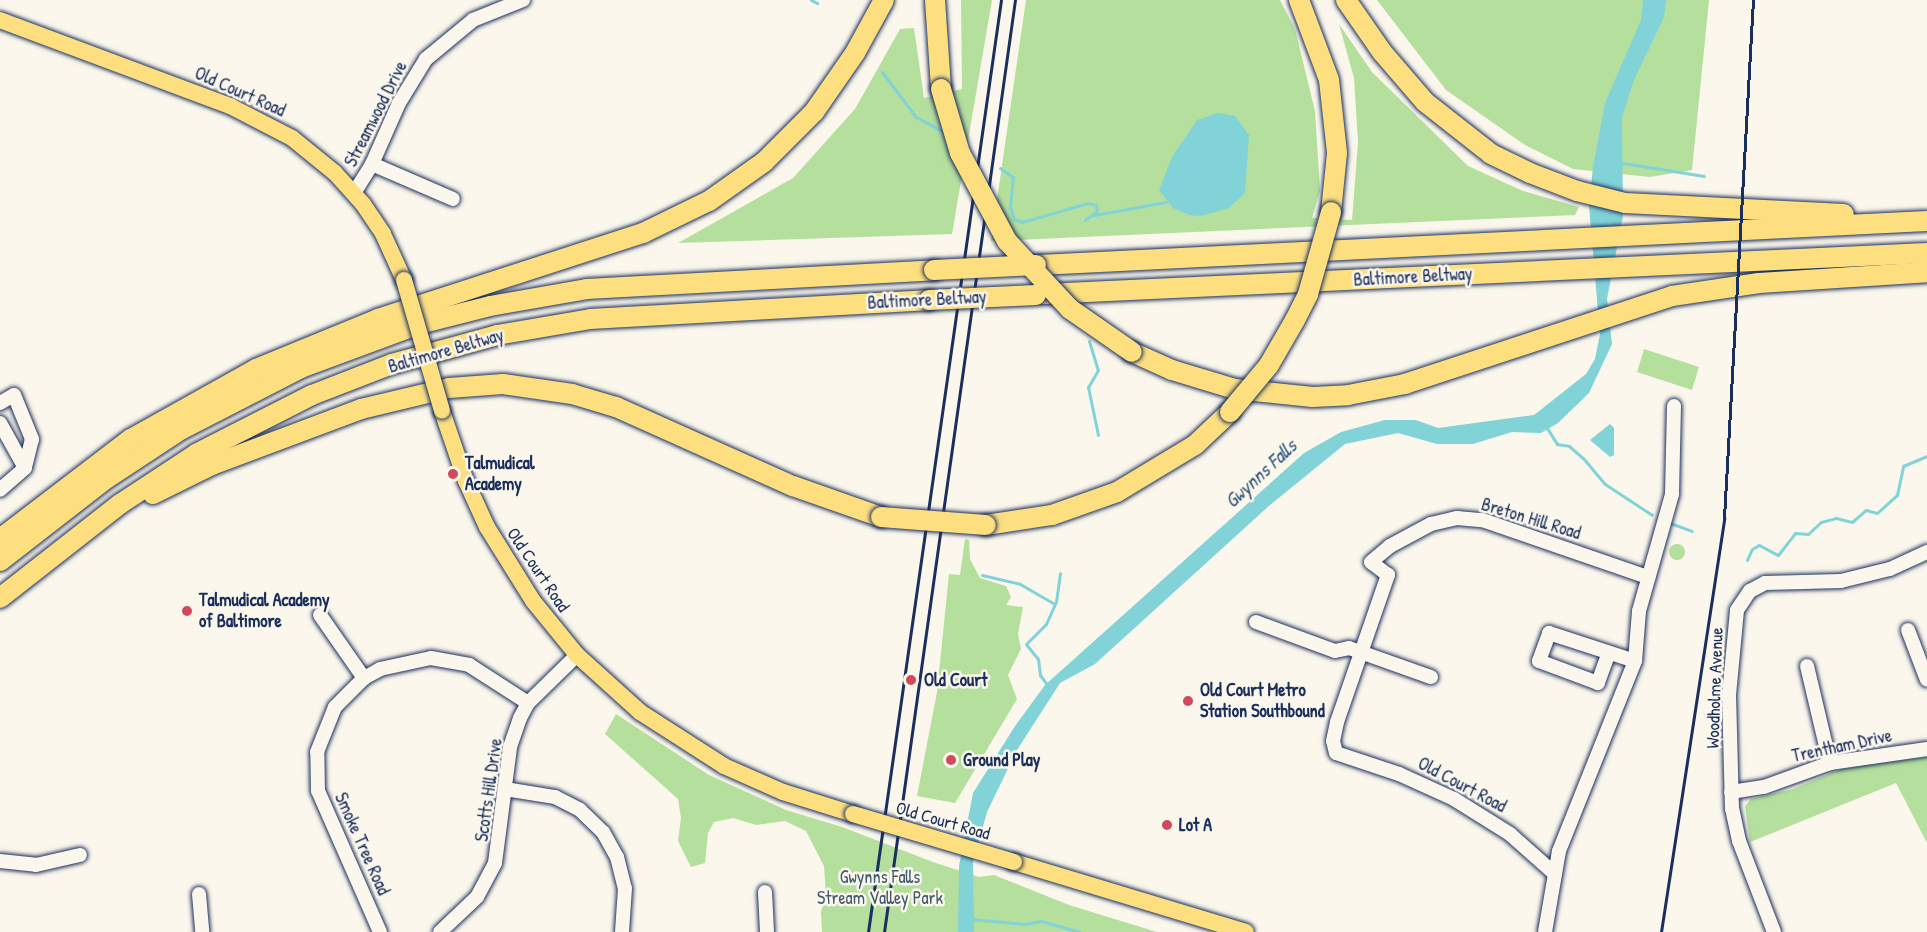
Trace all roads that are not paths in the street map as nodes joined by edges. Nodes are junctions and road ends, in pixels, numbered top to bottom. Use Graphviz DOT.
graph roads {
  1 [pos="523,0"];
  2 [pos="884,0"];
  3 [pos="935,0"];
  4 [pos="1299,0"];
  5 [pos="1346,0"];
  6 [pos="0,20"];
  7 [pos="372,164"];
  8 [pos="354,193"];
  9 [pos="453,199"];
  10 [pos="1927,221"];
  11 [pos="1927,253"];
  12 [pos="1927,272"];
  13 [pos="0,403"];
  14 [pos="1674,406"];
  15 [pos="0,423"];
  16 [pos="25,468"];
  17 [pos="0,490"];
  18 [pos="78,537"];
  19 [pos="0,540"];
  20 [pos="1927,552"];
  21 [pos="0,561"];
  22 [pos="1648,577"];
  23 [pos="0,598"];
  24 [pos="320,615"];
  25 [pos="1256,622"];
  26 [pos="1908,630"];
  27 [pos="1360,652"];
  28 [pos="577,655"];
  29 [pos="1608,655"];
  30 [pos="1635,661"];
  31 [pos="1807,666"];
  32 [pos="1431,677"];
  33 [pos="363,678"];
  34 [pos="1927,680"];
  35 [pos="528,703"];
  36 [pos="1927,749"];
  37 [pos="1830,764"];
  38 [pos="505,789"];
  39 [pos="1731,792"];
  40 [pos="80,855"];
  41 [pos="0,861"];
  42 [pos="1555,874"];
  43 [pos="765,892"];
  44 [pos="199,894"];
  45 [pos="202,932"];
  46 [pos="380,932"];
  47 [pos="440,932"];
  48 [pos="622,932"];
  49 [pos="767,932"];
  50 [pos="1245,932"];
  51 [pos="1545,932"];
  52 [pos="1774,932"];
  1 -- 7 [label="street, Streamwood Drive"];
  2 -- 19 [label="highway"];
  3 -- 12 [label="highway, bridge"];
  4 -- 18 [label="highway, bridge"];
  5 -- 10 [label="highway"];
  6 -- 8 [label="main road, Old Court Road"];
  7 -- 8 [label="street, Streamwood Drive"];
  7 -- 9 [label="street"];
  8 -- 28 [label="main road, Old Court Road, bridge"];
  10 -- 21 [label="highway, Baltimore Beltway, bridge"];
  11 -- 18 [label="highway, Baltimore Beltway, bridge"];
  13 -- 16 [label="street"];
  14 -- 22 [label="street"];
  15 -- 16 [label="street"];
  16 -- 17 [label="street"];
  18 -- 23 [label="highway, Baltimore Beltway"];
  20 -- 39 [label="street, Woodholme Avenue"];
  22 -- 27 [label="street, Breton Hill Road"];
  22 -- 30 [label="street"];
  24 -- 33 [label="street"];
  25 -- 27 [label="street"];
  26 -- 34 [label="street"];
  27 -- 32 [label="street"];
  27 -- 42 [label="street, Old Court Road"];
  28 -- 35 [label="street, Scotts Hill Drive"];
  28 -- 50 [label="main road, Old Court Road, bridge"];
  29 -- 29 [label="street"];
  29 -- 30 [label="street"];
  30 -- 42 [label="street"];
  31 -- 37 [label="street"];
  33 -- 35 [label="street, Smoke Tree Road"];
  33 -- 46 [label="street, Smoke Tree Road"];
  35 -- 38 [label="street, Scotts Hill Drive"];
  36 -- 37 [label="street, Trentham Drive"];
  37 -- 39 [label="street, Trentham Drive"];
  38 -- 47 [label="street, Scotts Hill Drive"];
  38 -- 48 [label="street"];
  39 -- 52 [label="street, Woodholme Avenue"];
  40 -- 41 [label="street"];
  42 -- 51 [label="street"];
  43 -- 49 [label="street"];
  44 -- 45 [label="street"];
}
